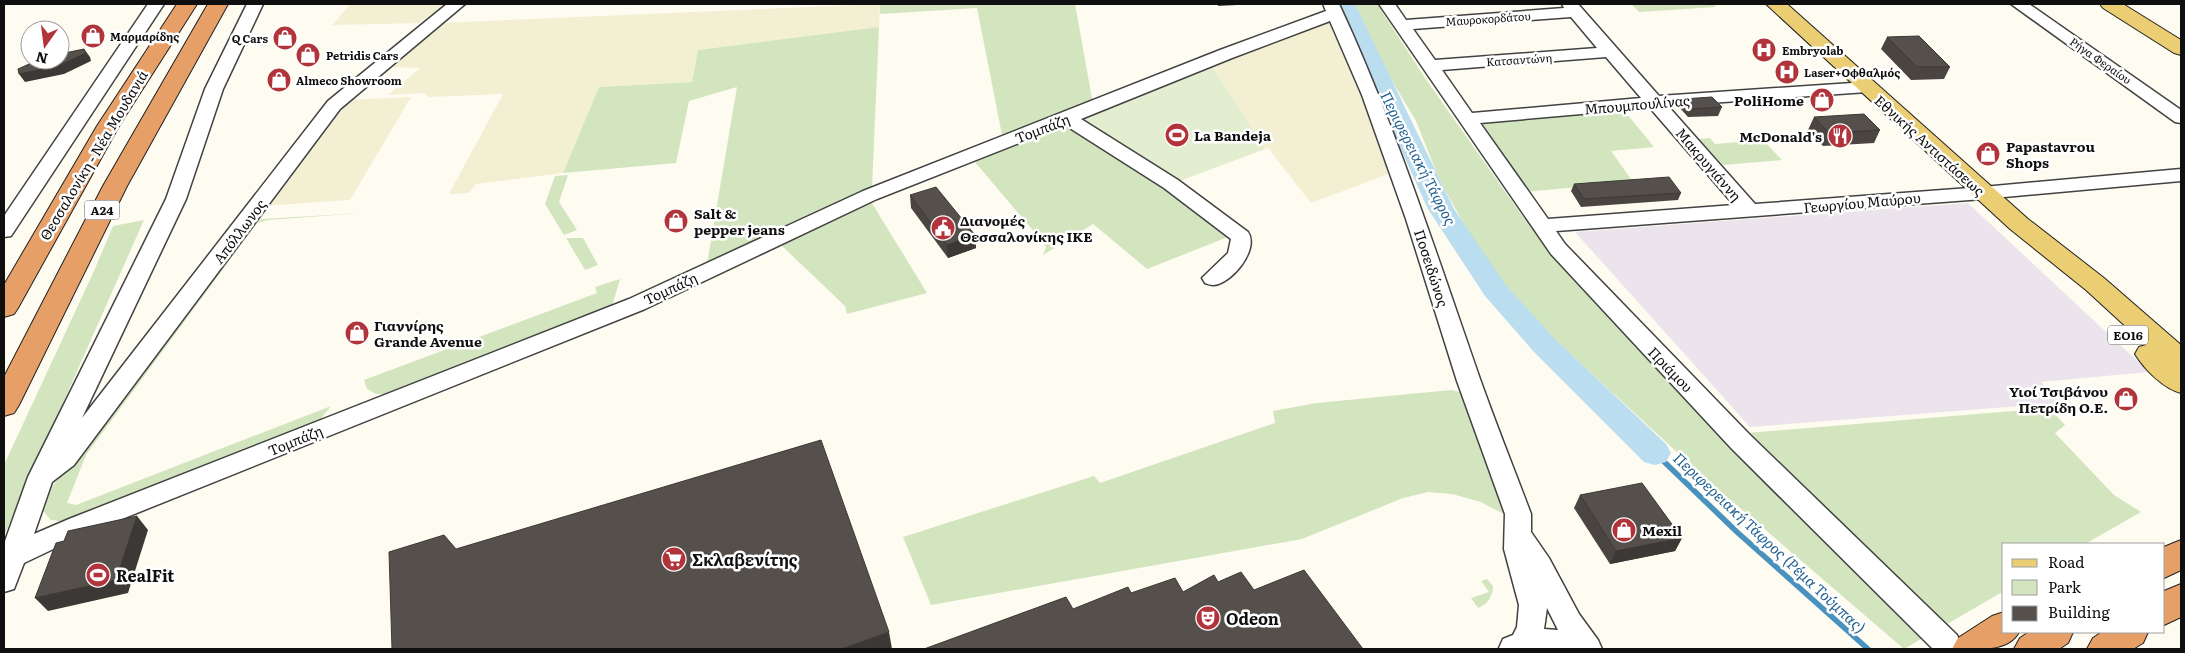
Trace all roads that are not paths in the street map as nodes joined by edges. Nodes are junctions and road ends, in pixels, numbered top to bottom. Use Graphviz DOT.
graph roads {
  1 [pos="156,4"];
  2 [pos="187,4"];
  3 [pos="218,4"];
  4 [pos="255,4"];
  5 [pos="457,4"];
  6 [pos="1387,4"];
  7 [pos="1776,4"];
  8 [pos="2019,4"];
  9 [pos="2110,4"];
  10 [pos="1573,8"];
  11 [pos="1333,9"];
  12 [pos="1402,25"];
  13 [pos="2177,43"];
  14 [pos="1610,52"];
  15 [pos="1429,66"];
  16 [pos="1867,87"];
  17 [pos="1655,102"];
  18 [pos="1068,118"];
  19 [pos="2181,118"];
  20 [pos="1466,119"];
  21 [pos="2181,175"];
  22 [pos="1983,193"];
  23 [pos="1750,211"];
  24 [pos="2019,224"];
  25 [pos="1542,226"];
  26 [pos="4,232"];
  27 [pos="1213,278"];
  28 [pos="4,308"];
  29 [pos="2181,360"];
  30 [pos="2181,383"];
  31 [pos="4,404"];
  32 [pos="41,478"];
  33 [pos="1517,537"];
  34 [pos="9,556"];
  35 [pos="4,581"];
  36 [pos="2181,598"];
  37 [pos="2165,609"];
  38 [pos="2002,628"];
  39 [pos="2055,633"];
  40 [pos="2129,633"];
  41 [pos="1958,646"];
  42 [pos="1517,647"];
  43 [pos="1582,649"];
  44 [pos="1588,649"];
  45 [pos="2032,649"];
  46 [pos="2105,649"];
  1 -- 26 [label="street"];
  2 -- 28 [label="highway, Θεσσαλονίκη - Νέα Μουδανιά / Α24"];
  3 -- 31 [label="highway, Α24"];
  4 -- 32 [label="street"];
  5 -- 32 [label="street, Απόλλωνος"];
  6 -- 12 [label="street, Πριάμου"];
  7 -- 16 [label="main road, Εθνικής Αντιστάσεως / ΕΟ16"];
  8 -- 19 [label="street, Ρήγα Φεραίου"];
  9 -- 13 [label="main road"];
  10 -- 12 [label="street, Μαυροκορδάτου"];
  10 -- 14 [label="street, Μακρυγιάννη"];
  11 -- 18 [label="street, Τομπάζη"];
  11 -- 33 [label="street, Ποσειδώνος"];
  12 -- 15 [label="street, Πριάμου"];
  14 -- 15 [label="street, Κατσαντώνη"];
  14 -- 17 [label="street, Μακρυγιάννη"];
  15 -- 20 [label="street, Πριάμου"];
  16 -- 17 [label="street, Μπουμπουλίνας"];
  16 -- 22 [label="main road, Εθνικής Αντιστάσεως / ΕΟ16"];
  17 -- 20 [label="street, Μπουμπουλίνας"];
  17 -- 23 [label="street, Μακρυγιάννη"];
  18 -- 27 [label="street"];
  18 -- 34 [label="street, Τομπάζη"];
  20 -- 25 [label="street, Πριάμου"];
  21 -- 22 [label="street, Γεωργίου Μαύρου"];
  22 -- 23 [label="street, Γεωργίου Μαύρου"];
  22 -- 24 [label="main road, Εθνικής Αντιστάσεως / ΕΟ16"];
  23 -- 25 [label="street, Γεωργίου Μαύρου"];
  24 -- 29 [label="main road, Εθνικής Αντιστάσεως / ΕΟ16"];
  24 -- 30 [label="main road, Εθνικής Αντιστάσεως / ΕΟ16"];
  25 -- 41 [label="street, Πριάμου"];
  32 -- 34 [label="street"];
  33 -- 42 [label="street, Ποσειδώνος"];
  33 -- 44 [label="street"];
  34 -- 35 [label="street"];
  36 -- 37 [label="highway"];
  38 -- 41 [label="highway"];
  39 -- 45 [label="highway"];
  40 -- 46 [label="highway"];
  42 -- 43 [label="street"];
}
